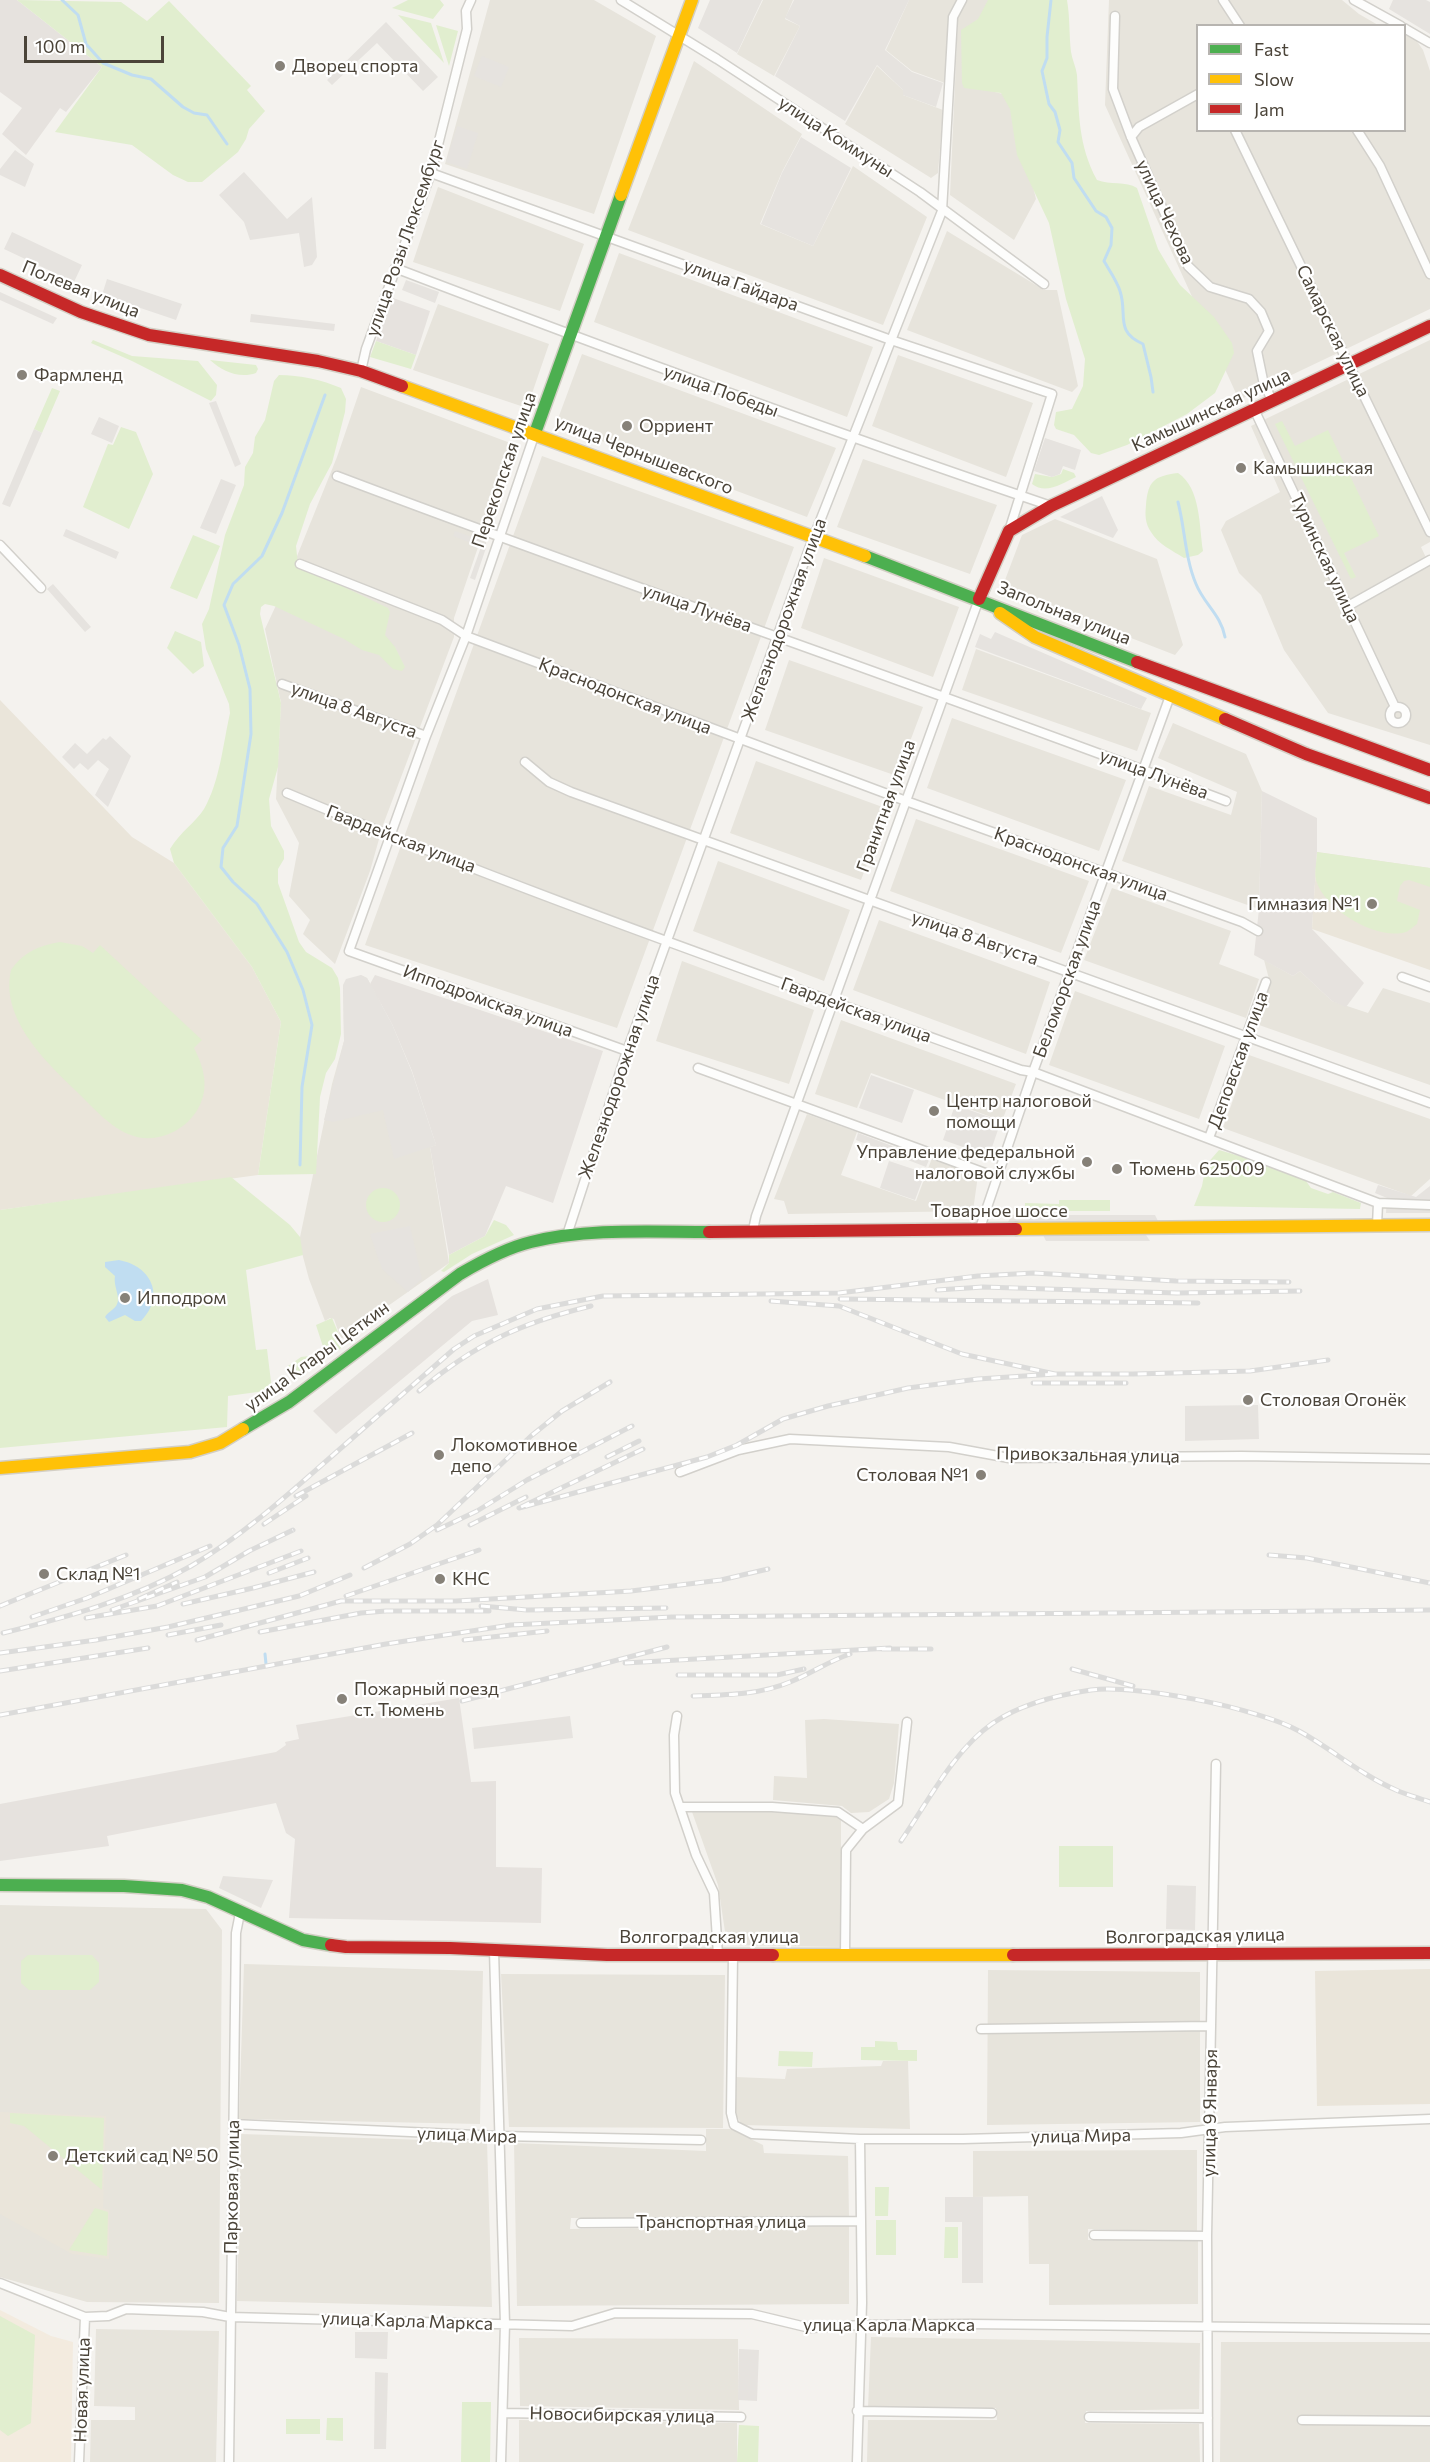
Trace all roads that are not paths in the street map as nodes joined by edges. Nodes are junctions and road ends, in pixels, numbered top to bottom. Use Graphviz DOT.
graph roads {
  1 [pos="471,0"];
  2 [pos="621,0"];
  3 [pos="692,0"];
  4 [pos="962,0"];
  5 [pos="1223,0"];
  6 [pos="1354,0"];
  7 [pos="1374,4"];
  8 [pos="1115,16"];
  9 [pos="1239,24"];
  10 [pos="1399,24"];
  11 [pos="1406,29"];
  12 [pos="678,37"];
  13 [pos="1430,43"];
  14 [pos="1196,95"];
  15 [pos="1236,132"];
  16 [pos="1358,132"];
  17 [pos="1131,137"];
  18 [pos="431,173"];
  19 [pos="942,211"];
  20 [pos="606,236"];
  21 [pos="395,268"];
  22 [pos="1430,274"];
  23 [pos="0,275"];
  24 [pos="1044,284"];
  25 [pos="1430,326"];
  26 [pos="149,335"];
  27 [pos="570,336"];
  28 [pos="891,340"];
  29 [pos="1349,364"];
  30 [pos="361,371"];
  31 [pos="1052,394"];
  32 [pos="1272,401"];
  33 [pos="1254,409"];
  34 [pos="535,433"];
  35 [pos="853,439"];
  36 [pos="337,476"];
  37 [pos="1019,495"];
  38 [pos="1051,506"];
  39 [pos="1009,531"];
  40 [pos="1430,532"];
  41 [pos="813,537"];
  42 [pos="500,538"];
  43 [pos="0,545"];
  44 [pos="1430,560"];
  45 [pos="300,564"];
  46 [pos="42,588"];
  47 [pos="979,599"];
  48 [pos="1348,606"];
  49 [pos="466,636"];
  50 [pos="777,636"];
  51 [pos="282,684"];
  52 [pos="1170,696"];
  53 [pos="944,697"];
  54 [pos="1395,707"];
  55 [pos="426,736"];
  56 [pos="741,739"];
  57 [pos="525,762"];
  58 [pos="1143,770"];
  59 [pos="1430,770"];
  60 [pos="287,793"];
  61 [pos="1430,798"];
  62 [pos="906,801"];
  63 [pos="1226,801"];
  64 [pos="391,837"];
  65 [pos="703,842"];
  66 [pos="1106,872"];
  67 [pos="871,902"];
  68 [pos="1258,931"];
  69 [pos="666,940"];
  70 [pos="349,951"];
  71 [pos="1070,971"];
  72 [pos="1402,976"];
  73 [pos="1266,982"];
  74 [pos="1430,987"];
  75 [pos="834,1001"];
  76 [pos="1247,1035"];
  77 [pos="627,1051"];
  78 [pos="698,1068"];
  79 [pos="1033,1072"];
  80 [pos="1430,1103"];
  81 [pos="796,1105"];
  82 [pos="1209,1138"];
  83 [pos="996,1177"];
  84 [pos="1378,1203"];
  85 [pos="1430,1205"];
  86 [pos="1430,1225"];
  87 [pos="1377,1226"];
  88 [pos="980,1228"];
  89 [pos="753,1230"];
  90 [pos="567,1235"];
  91 [pos="1430,1459"];
  92 [pos="0,1468"];
  93 [pos="680,1472"];
  94 [pos="677,1716"];
  95 [pos="907,1722"];
  96 [pos="1216,1764"];
  97 [pos="680,1807"];
  98 [pos="863,1828"];
  99 [pos="0,1885"];
  100 [pos="240,1913"];
  101 [pos="494,1951"];
  102 [pos="1430,1953"];
  103 [pos="845,1954"];
  104 [pos="1212,1954"];
  105 [pos="718,1955"];
  106 [pos="733,1955"];
  107 [pos="1211,2025"];
  108 [pos="981,2029"];
  109 [pos="1430,2119"];
  110 [pos="233,2124"];
  111 [pos="1211,2130"];
  112 [pos="499,2136"];
  113 [pos="860,2139"];
  114 [pos="701,2140"];
  115 [pos="861,2221"];
  116 [pos="581,2223"];
  117 [pos="1094,2235"];
  118 [pos="1207,2236"];
  119 [pos="0,2283"];
  120 [pos="85,2317"];
  121 [pos="230,2317"];
  122 [pos="505,2324"];
  123 [pos="861,2325"];
  124 [pos="1207,2327"];
  125 [pos="1430,2329"];
  126 [pos="857,2411"];
  127 [pos="503,2413"];
  128 [pos="992,2413"];
  129 [pos="741,2417"];
  130 [pos="1089,2417"];
  131 [pos="1208,2418"];
  132 [pos="1302,2420"];
  133 [pos="1430,2421"];
  134 [pos="79,2462"];
  135 [pos="229,2462"];
  136 [pos="501,2462"];
  137 [pos="857,2462"];
  138 [pos="1208,2462"];
  1 -- 18 [label="street, улица Розы Люксембург"];
  2 -- 12 [label="street, улица Коммуны"];
  3 -- 12 [label="street, Перекопская улица"];
  4 -- 19 [label="street, Железнодорожная улица"];
  5 -- 9 [label="street"];
  6 -- 7 [label="street"];
  7 -- 10 [label="street"];
  8 -- 17 [label="street, улица Чехова"];
  11 -- 13 [label="street"];
  12 -- 19 [label="street, улица Коммуны"];
  12 -- 20 [label="street, Перекопская улица"];
  14 -- 17 [label="street"];
  15 -- 29 [label="street, Самарская улица"];
  16 -- 22 [label="street"];
  17 -- 32 [label="street, улица Чехова"];
  18 -- 20 [label="street, улица Гайдара"];
  18 -- 21 [label="street, улица Розы Люксембург"];
  19 -- 24 [label="street, улица Коммуны"];
  19 -- 28 [label="street, Железнодорожная улица"];
  20 -- 27 [label="street, Перекопская улица"];
  20 -- 28 [label="street, улица Гайдара"];
  21 -- 27 [label="street, улица Победы"];
  21 -- 30 [label="street, улица Розы Люксембург"];
  23 -- 26 [label="street, Полевая улица"];
  25 -- 29 [label="street, Камышинская улица"];
  26 -- 30 [label="street, улица Чернышевского"];
  27 -- 34 [label="street, Перекопская улица"];
  27 -- 35 [label="street, улица Победы"];
  28 -- 31 [label="street, улица Гайдара"];
  28 -- 35 [label="street, Железнодорожная улица"];
  29 -- 32 [label="street, Камышинская улица"];
  29 -- 40 [label="street, Самарская улица"];
  30 -- 34 [label="street, улица Чернышевского"];
  31 -- 37 [label="street, Гранитная улица"];
  32 -- 33 [label="street, Камышинская улица"];
  33 -- 38 [label="street, Камышинская улица"];
  33 -- 48 [label="street, Туринская улица"];
  34 -- 41 [label="street, улица Чернышевского"];
  34 -- 42 [label="street, Перекопская улица"];
  35 -- 37 [label="street, улица Победы"];
  35 -- 41 [label="street, Железнодорожная улица"];
  36 -- 42 [label="street, улица Лунёва"];
  37 -- 38 [label="street, улица Победы"];
  37 -- 39 [label="street, Гранитная улица"];
  38 -- 39 [label="street, Камышинская улица"];
  39 -- 47 [label="street, Гранитная улица"];
  41 -- 47 [label="street, улица Чернышевского"];
  41 -- 50 [label="street, Железнодорожная улица"];
  42 -- 49 [label="street, Перекопская улица"];
  42 -- 50 [label="street, улица Лунёва"];
  43 -- 46 [label="street"];
  44 -- 48 [label="street"];
  45 -- 49 [label="street, Краснодонская улица"];
  47 -- 52 [label="street, Запольная улица"];
  47 -- 53 [label="street, Гранитная улица"];
  47 -- 59 [label="street, Запольная улица"];
  48 -- 54 [label="street, Туринская улица"];
  49 -- 55 [label="street, Перекопская улица"];
  49 -- 56 [label="street, Краснодонская улица"];
  50 -- 53 [label="street, улица Лунёва"];
  50 -- 56 [label="street, Железнодорожная улица"];
  51 -- 55 [label="street, улица 8 Августа"];
  52 -- 58 [label="street, Беломорская улица"];
  52 -- 61 [label="street, Запольная улица"];
  53 -- 58 [label="street, улица Лунёва"];
  53 -- 62 [label="street, Гранитная улица"];
  55 -- 64 [label="street, Перекопская улица"];
  56 -- 62 [label="street, Краснодонская улица"];
  56 -- 65 [label="street, Железнодорожная улица"];
  57 -- 65 [label="street, улица 8 Августа"];
  58 -- 63 [label="street, улица Лунёва"];
  58 -- 66 [label="street, Беломорская улица"];
  60 -- 64 [label="street, Гвардейская улица"];
  62 -- 66 [label="street, Краснодонская улица"];
  62 -- 67 [label="street, Гранитная улица"];
  64 -- 69 [label="street, Гвардейская улица"];
  64 -- 70 [label="street, Перекопская улица"];
  65 -- 67 [label="street, улица 8 Августа"];
  65 -- 69 [label="street, Железнодорожная улица"];
  66 -- 68 [label="street, Краснодонская улица"];
  66 -- 71 [label="street, Беломорская улица"];
  67 -- 71 [label="street, улица 8 Августа"];
  67 -- 75 [label="street, Гранитная улица"];
  69 -- 75 [label="street, Гвардейская улица"];
  69 -- 77 [label="street, Железнодорожная улица"];
  70 -- 77 [label="street, Ипподромская улица"];
  71 -- 76 [label="street, улица 8 Августа"];
  71 -- 79 [label="street, Беломорская улица"];
  72 -- 74 [label="street"];
  73 -- 76 [label="street, Деповская улица"];
  75 -- 79 [label="street, Гвардейская улица"];
  75 -- 81 [label="street, Гранитная улица"];
  76 -- 80 [label="street, улица 8 Августа"];
  76 -- 82 [label="street, Деповская улица"];
  77 -- 90 [label="street, Железнодорожная улица"];
  78 -- 81 [label="street"];
  79 -- 82 [label="street, Гвардейская улица"];
  79 -- 83 [label="street, Беломорская улица"];
  81 -- 83 [label="street"];
  81 -- 89 [label="street, Гранитная улица"];
  82 -- 84 [label="street, Гвардейская улица"];
  83 -- 88 [label="street, Беломорская улица"];
  84 -- 85 [label="street, Гвардейская улица"];
  84 -- 87 [label="street"];
  86 -- 87 [label="street, Товарное шоссе"];
  87 -- 88 [label="street, Товарное шоссе"];
  88 -- 89 [label="street, Товарное шоссе"];
  89 -- 90 [label="street, Товарное шоссе"];
  90 -- 92 [label="street, улица Клары Цеткин"];
  91 -- 93 [label="street, Привокзальная улица"];
  94 -- 97 [label="street"];
  95 -- 98 [label="street"];
  96 -- 104 [label="street, улица 9 Января"];
  97 -- 98 [label="street"];
  97 -- 105 [label="street"];
  98 -- 103 [label="street"];
  99 -- 100 [label="street, Волгоградская улица"];
  100 -- 101 [label="street, Волгоградская улица"];
  100 -- 110 [label="street, Парковая улица"];
  101 -- 105 [label="street, Волгоградская улица"];
  101 -- 112 [label="street, Новосибирская улица"];
  102 -- 104 [label="street, Волгоградская улица"];
  103 -- 104 [label="street, Волгоградская улица"];
  103 -- 106 [label="street, Волгоградская улица"];
  104 -- 107 [label="street, улица 9 Января"];
  105 -- 106 [label="street, Волгоградская улица"];
  106 -- 113 [label="street, улица Мира"];
  107 -- 108 [label="street"];
  107 -- 111 [label="street, улица 9 Января"];
  109 -- 111 [label="street, улица Мира"];
  110 -- 112 [label="street, улица Мира"];
  110 -- 121 [label="street, Парковая улица"];
  111 -- 113 [label="street, улица Мира"];
  111 -- 118 [label="street, улица 9 Января"];
  112 -- 114 [label="street, улица Мира"];
  112 -- 122 [label="street, Новосибирская улица"];
  113 -- 115 [label="street"];
  115 -- 116 [label="street, Транспортная улица"];
  115 -- 123 [label="street"];
  117 -- 118 [label="street"];
  118 -- 124 [label="street, улица 9 Января"];
  119 -- 120 [label="street, улица Карла Маркса"];
  120 -- 121 [label="street, улица Карла Маркса"];
  120 -- 134 [label="street, Новая улица"];
  121 -- 122 [label="street, улица Карла Маркса"];
  121 -- 135 [label="street, Парковая улица"];
  122 -- 123 [label="street, улица Карла Маркса"];
  122 -- 127 [label="street, Новосибирская улица"];
  123 -- 124 [label="street, улица Карла Маркса"];
  123 -- 126 [label="street"];
  124 -- 125 [label="street, улица Карла Маркса"];
  124 -- 131 [label="street, улица 9 Января"];
  126 -- 128 [label="street"];
  126 -- 137 [label="street"];
  127 -- 129 [label="street, Новосибирская улица"];
  127 -- 136 [label="street, Новосибирская улица"];
  130 -- 131 [label="street"];
  131 -- 138 [label="street, улица 9 Января"];
  132 -- 133 [label="street"];
}
